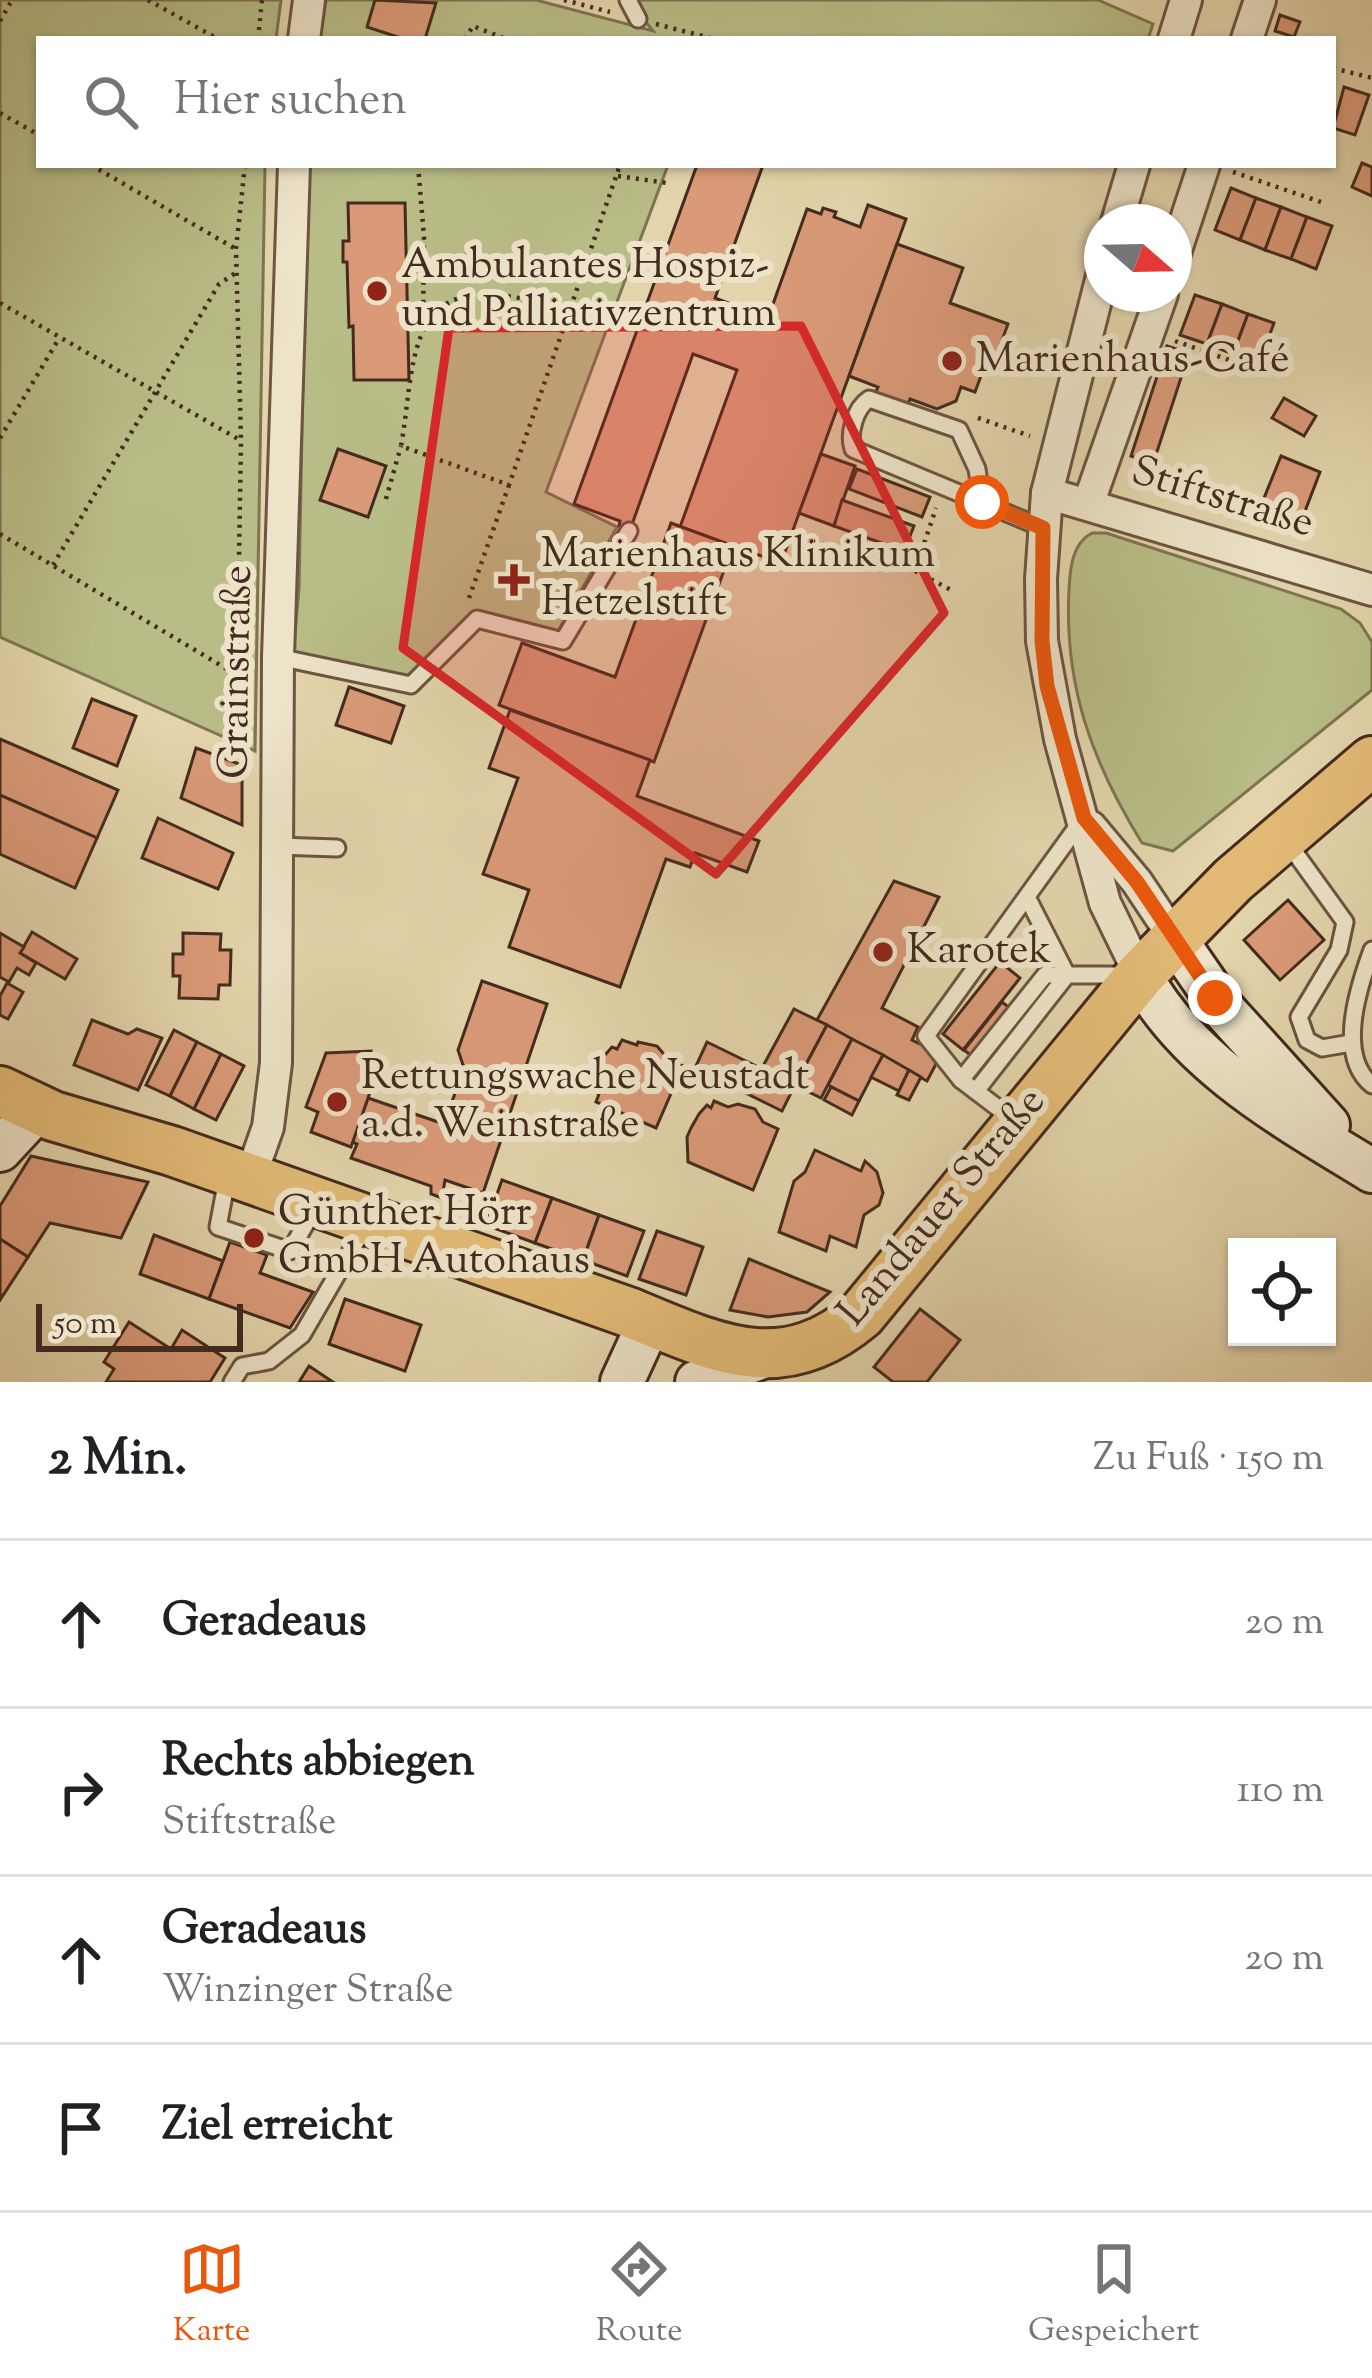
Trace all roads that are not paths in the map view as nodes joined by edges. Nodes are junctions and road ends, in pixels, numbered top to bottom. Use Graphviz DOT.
graph roads {
  1 [pos="308,0"];
  2 [pos="628,0"];
  3 [pos="1186,0"];
  4 [pos="1261,0"];
  5 [pos="638,19"];
  6 [pos="304,36"];
  7 [pos="1175,36"];
  8 [pos="1248,36"];
  9 [pos="294,168"];
  10 [pos="1133,168"];
  11 [pos="1219,169"];
  12 [pos="1123,204"];
  13 [pos="1192,221"];
  14 [pos="1092,312"];
  15 [pos="1156,312"];
  16 [pos="1047,493"];
  17 [pos="982,502"];
  18 [pos="1089,502"];
  19 [pos="1043,528"];
  20 [pos="629,531"];
  21 [pos="1372,590"];
  22 [pos="278,657"];
  23 [pos="1372,761"];
  24 [pos="1084,818"];
  25 [pos="1283,835"];
  26 [pos="278,846"];
  27 [pos="337,848"];
  28 [pos="1027,897"];
  29 [pos="1175,939"];
  30 [pos="1372,950"];
  31 [pos="1067,975"];
  32 [pos="1140,975"];
  33 [pos="1351,1043"];
  34 [pos="961,1080"];
  35 [pos="1372,1085"];
  36 [pos="976,1091"];
  37 [pos="12,1108"];
  38 [pos="1018,1123"];
  39 [pos="0,1150"];
  40 [pos="1372,1169"];
  41 [pos="239,1174"];
  42 [pos="368,1220"];
  43 [pos="650,1321"];
  44 [pos="762,1357"];
  45 [pos="232,1382"];
  46 [pos="622,1382"];
  47 [pos="697,1382"];
  1 -- 6 [label="street"];
  2 -- 5 [label="lane"];
  3 -- 7 [label="street"];
  4 -- 8 [label="street"];
  9 -- 22 [label="street, Grainstraße"];
  10 -- 12 [label="street"];
  11 -- 13 [label="street"];
  14 -- 16 [label="street"];
  15 -- 18 [label="street"];
  16 -- 18 [label="street, Stiftstraße"];
  16 -- 19 [label="street"];
  17 -- 17 [label="lane"];
  17 -- 19 [label="lane"];
  18 -- 21 [label="street, Stiftstraße"];
  19 -- 24 [label="street"];
  20 -- 22 [label="lane"];
  22 -- 26 [label="street, Grainstraße"];
  23 -- 25 [label="main road, Landauer Straße"];
  24 -- 28 [label="lane"];
  24 -- 29 [label="street"];
  24 -- 32 [label="street"];
  25 -- 29 [label="main road, Landauer Straße"];
  25 -- 33 [label="lane"];
  26 -- 27 [label="lane"];
  26 -- 41 [label="street, Grainstraße"];
  28 -- 31 [label="lane"];
  28 -- 34 [label="lane"];
  29 -- 32 [label="main road, Landauer Straße"];
  29 -- 40 [label="street"];
  30 -- 33 [label="lane"];
  31 -- 32 [label="lane"];
  31 -- 34 [label="lane"];
  31 -- 36 [label="lane"];
  32 -- 38 [label="main road, Landauer Straße"];
  32 -- 40 [label="street"];
  33 -- 35 [label="lane"];
  34 -- 36 [label="lane"];
  36 -- 38 [label="lane"];
  37 -- 39 [label="street"];
  37 -- 41 [label="main road, Landauer Straße"];
  38 -- 44 [label="main road, Landauer Straße"];
  41 -- 42 [label="main road, Landauer Straße"];
  42 -- 43 [label="main road, Landauer Straße"];
  42 -- 45 [label="lane"];
  43 -- 44 [label="main road, Landauer Straße"];
  43 -- 46 [label="street"];
  44 -- 47 [label="street"];
}
